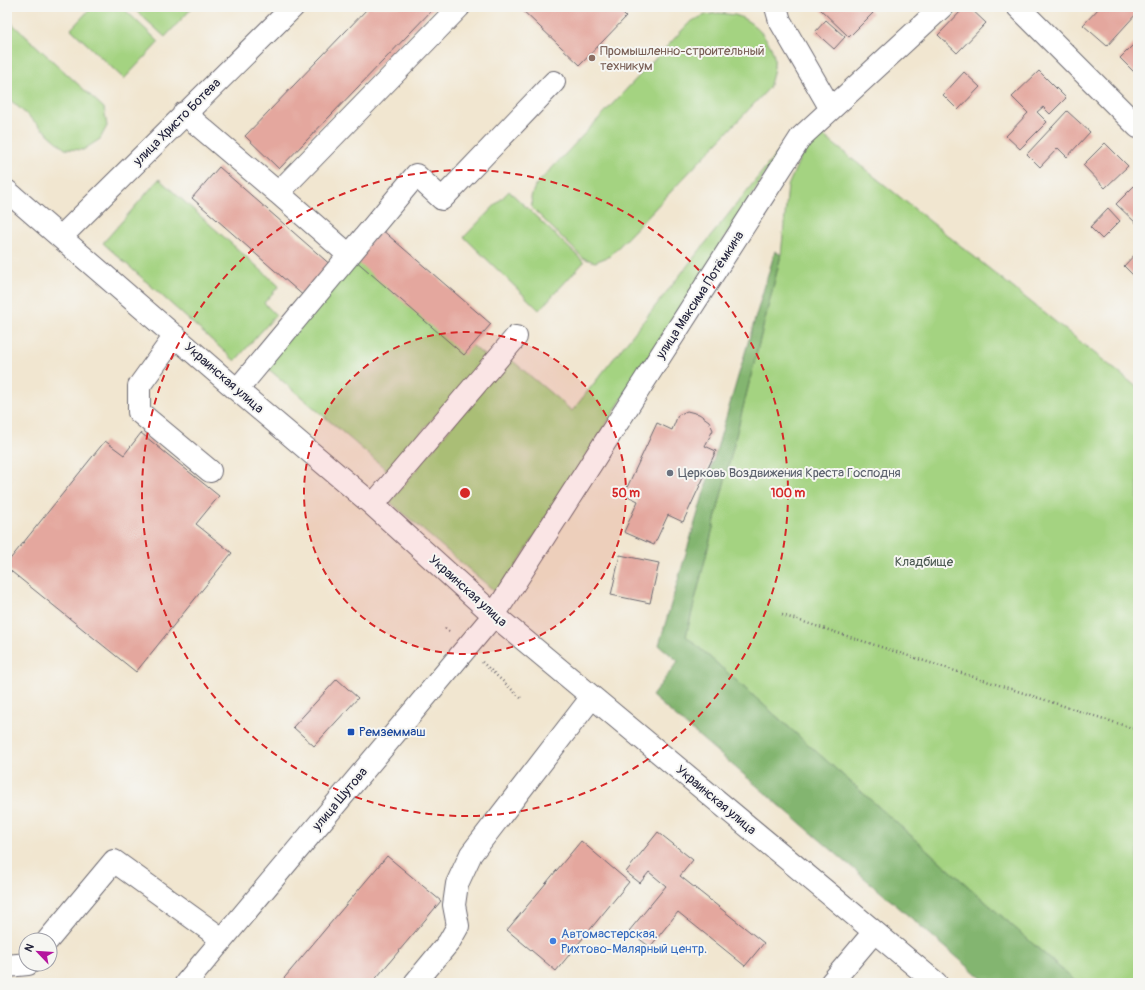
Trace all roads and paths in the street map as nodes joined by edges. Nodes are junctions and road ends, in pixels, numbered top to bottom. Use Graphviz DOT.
graph roads {
  1 [pos="294,7"];
  2 [pos="459,7"];
  3 [pos="776,7"];
  4 [pos="942,7"];
  5 [pos="1018,7"];
  6 [pos="554,82"];
  7 [pos="831,109"];
  8 [pos="184,113"];
  9 [pos="1138,127"];
  10 [pos="7,191"];
  11 [pos="278,193"];
  12 [pos="61,237"];
  13 [pos="349,254"];
  14 [pos="175,336"];
  15 [pos="516,337"];
  16 [pos="237,390"];
  17 [pos="210,471"];
  18 [pos="373,505"];
  19 [pos="494,615"];
  20 [pos="782,615"];
  21 [pos="592,697"];
  22 [pos="1138,730"];
  23 [pos="55,932"];
  24 [pos="874,932"];
  25 [pos="222,939"];
  26 [pos="18,965"];
  27 [pos="7,966"];
  28 [pos="186,983"];
  29 [pos="415,983"];
  30 [pos="831,983"];
  31 [pos="936,983"];
  1 -- 8 [label="street, улица Христо Ботева"];
  2 -- 11 [label="street"];
  3 -- 7 [label="street"];
  4 -- 7 [label="street, улица Максима Потёмкина"];
  5 -- 9 [label="street"];
  6 -- 13 [label="street"];
  7 -- 19 [label="street, улица Максима Потёмкина"];
  8 -- 11 [label="street"];
  8 -- 12 [label="street, улица Христо Ботева"];
  10 -- 12 [label="street, Украинская улица"];
  11 -- 13 [label="street"];
  12 -- 14 [label="street, Украинская улица"];
  13 -- 16 [label="street"];
  14 -- 16 [label="street, Украинская улица"];
  14 -- 17 [label="street"];
  15 -- 18 [label="street"];
  16 -- 18 [label="street, Украинская улица"];
  18 -- 19 [label="street, Украинская улица"];
  19 -- 21 [label="street, Украинская улица"];
  19 -- 25 [label="street, улица Шутова"];
  20 -- 22 [label="path"];
  21 -- 24 [label="street, Украинская улица"];
  21 -- 29 [label="street"];
  23 -- 25 [label="street"];
  24 -- 30 [label="street"];
  24 -- 31 [label="street, Украинская улица"];
  25 -- 28 [label="street, улица Шутова"];
  26 -- 27 [label="street"];
}
